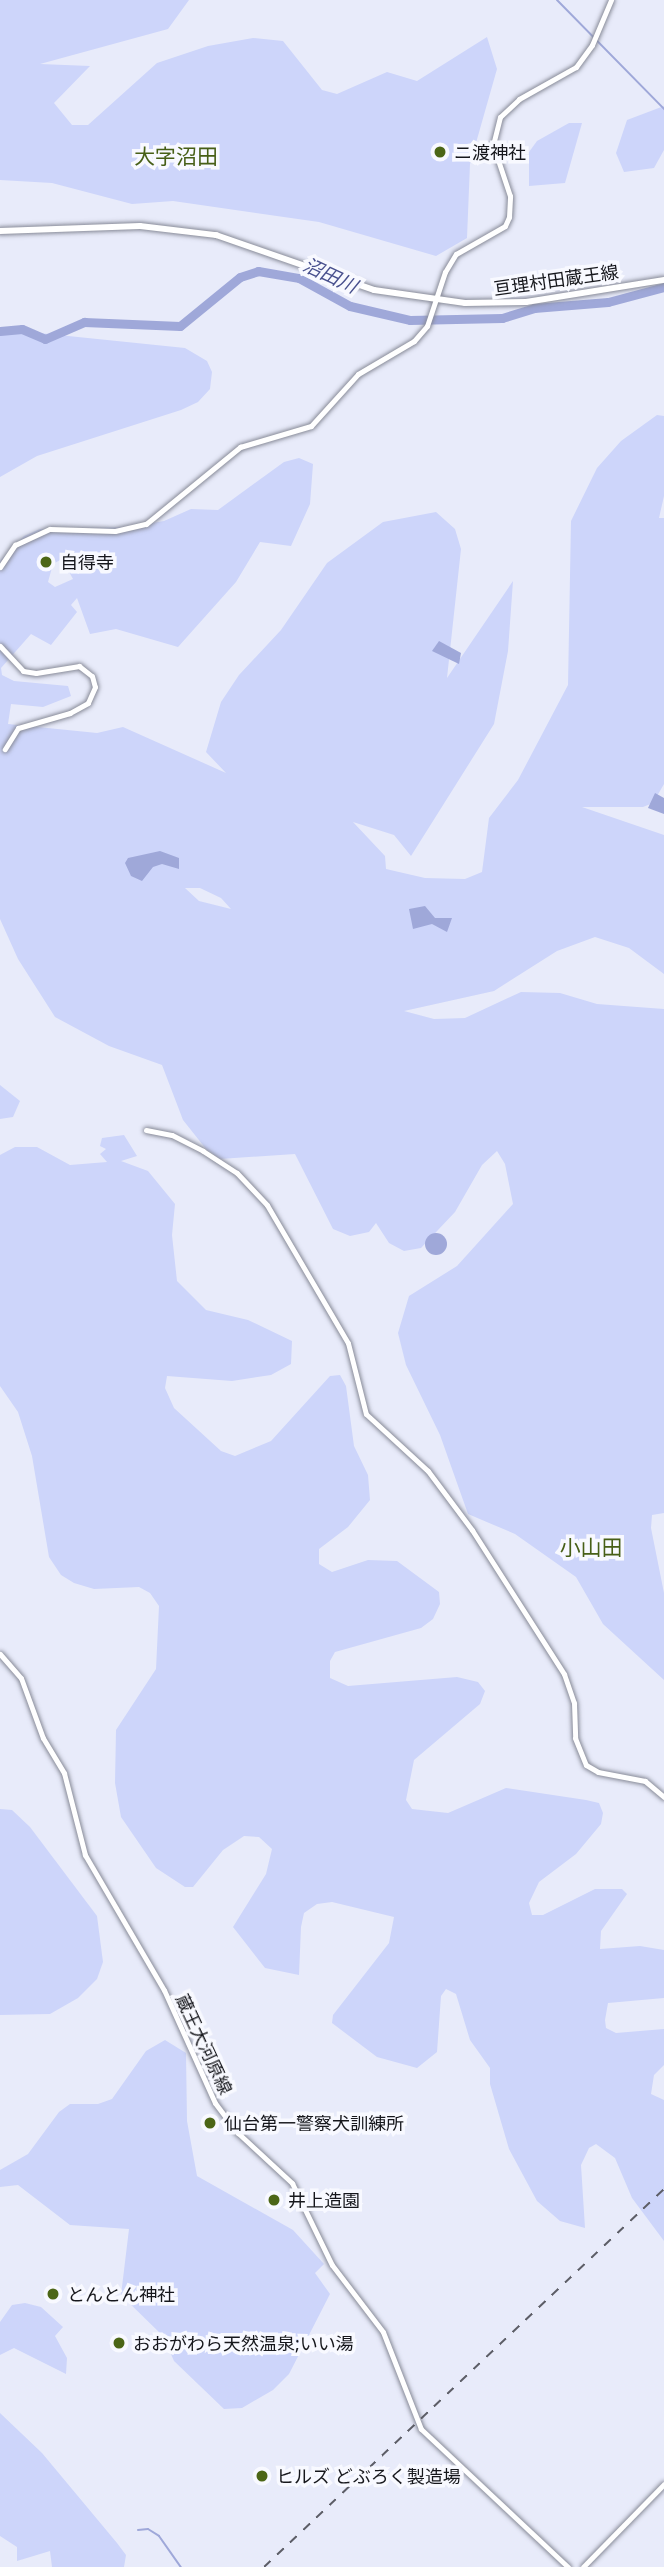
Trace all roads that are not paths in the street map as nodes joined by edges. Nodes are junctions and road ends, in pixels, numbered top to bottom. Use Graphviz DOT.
graph roads {
  1 [pos="611,0"];
  2 [pos="0,231"];
  3 [pos="664,280"];
  4 [pos="435,300"];
  5 [pos="0,567"];
  6 [pos="0,646"];
  7 [pos="5,749"];
  8 [pos="146,1130"];
  9 [pos="0,1654"];
  10 [pos="664,1797"];
  11 [pos="664,2484"];
  12 [pos="568,2567"];
  13 [pos="583,2567"];
  1 -- 4 [label="street"];
  2 -- 4 [label="main road, 亘理村田蔵王線"];
  3 -- 4 [label="main road, 亘理村田蔵王線"];
  4 -- 5 [label="street"];
  6 -- 7 [label="street"];
  8 -- 10 [label="street"];
  9 -- 12 [label="street, 蔵王大河原線"];
  11 -- 13 [label="street"];
}
